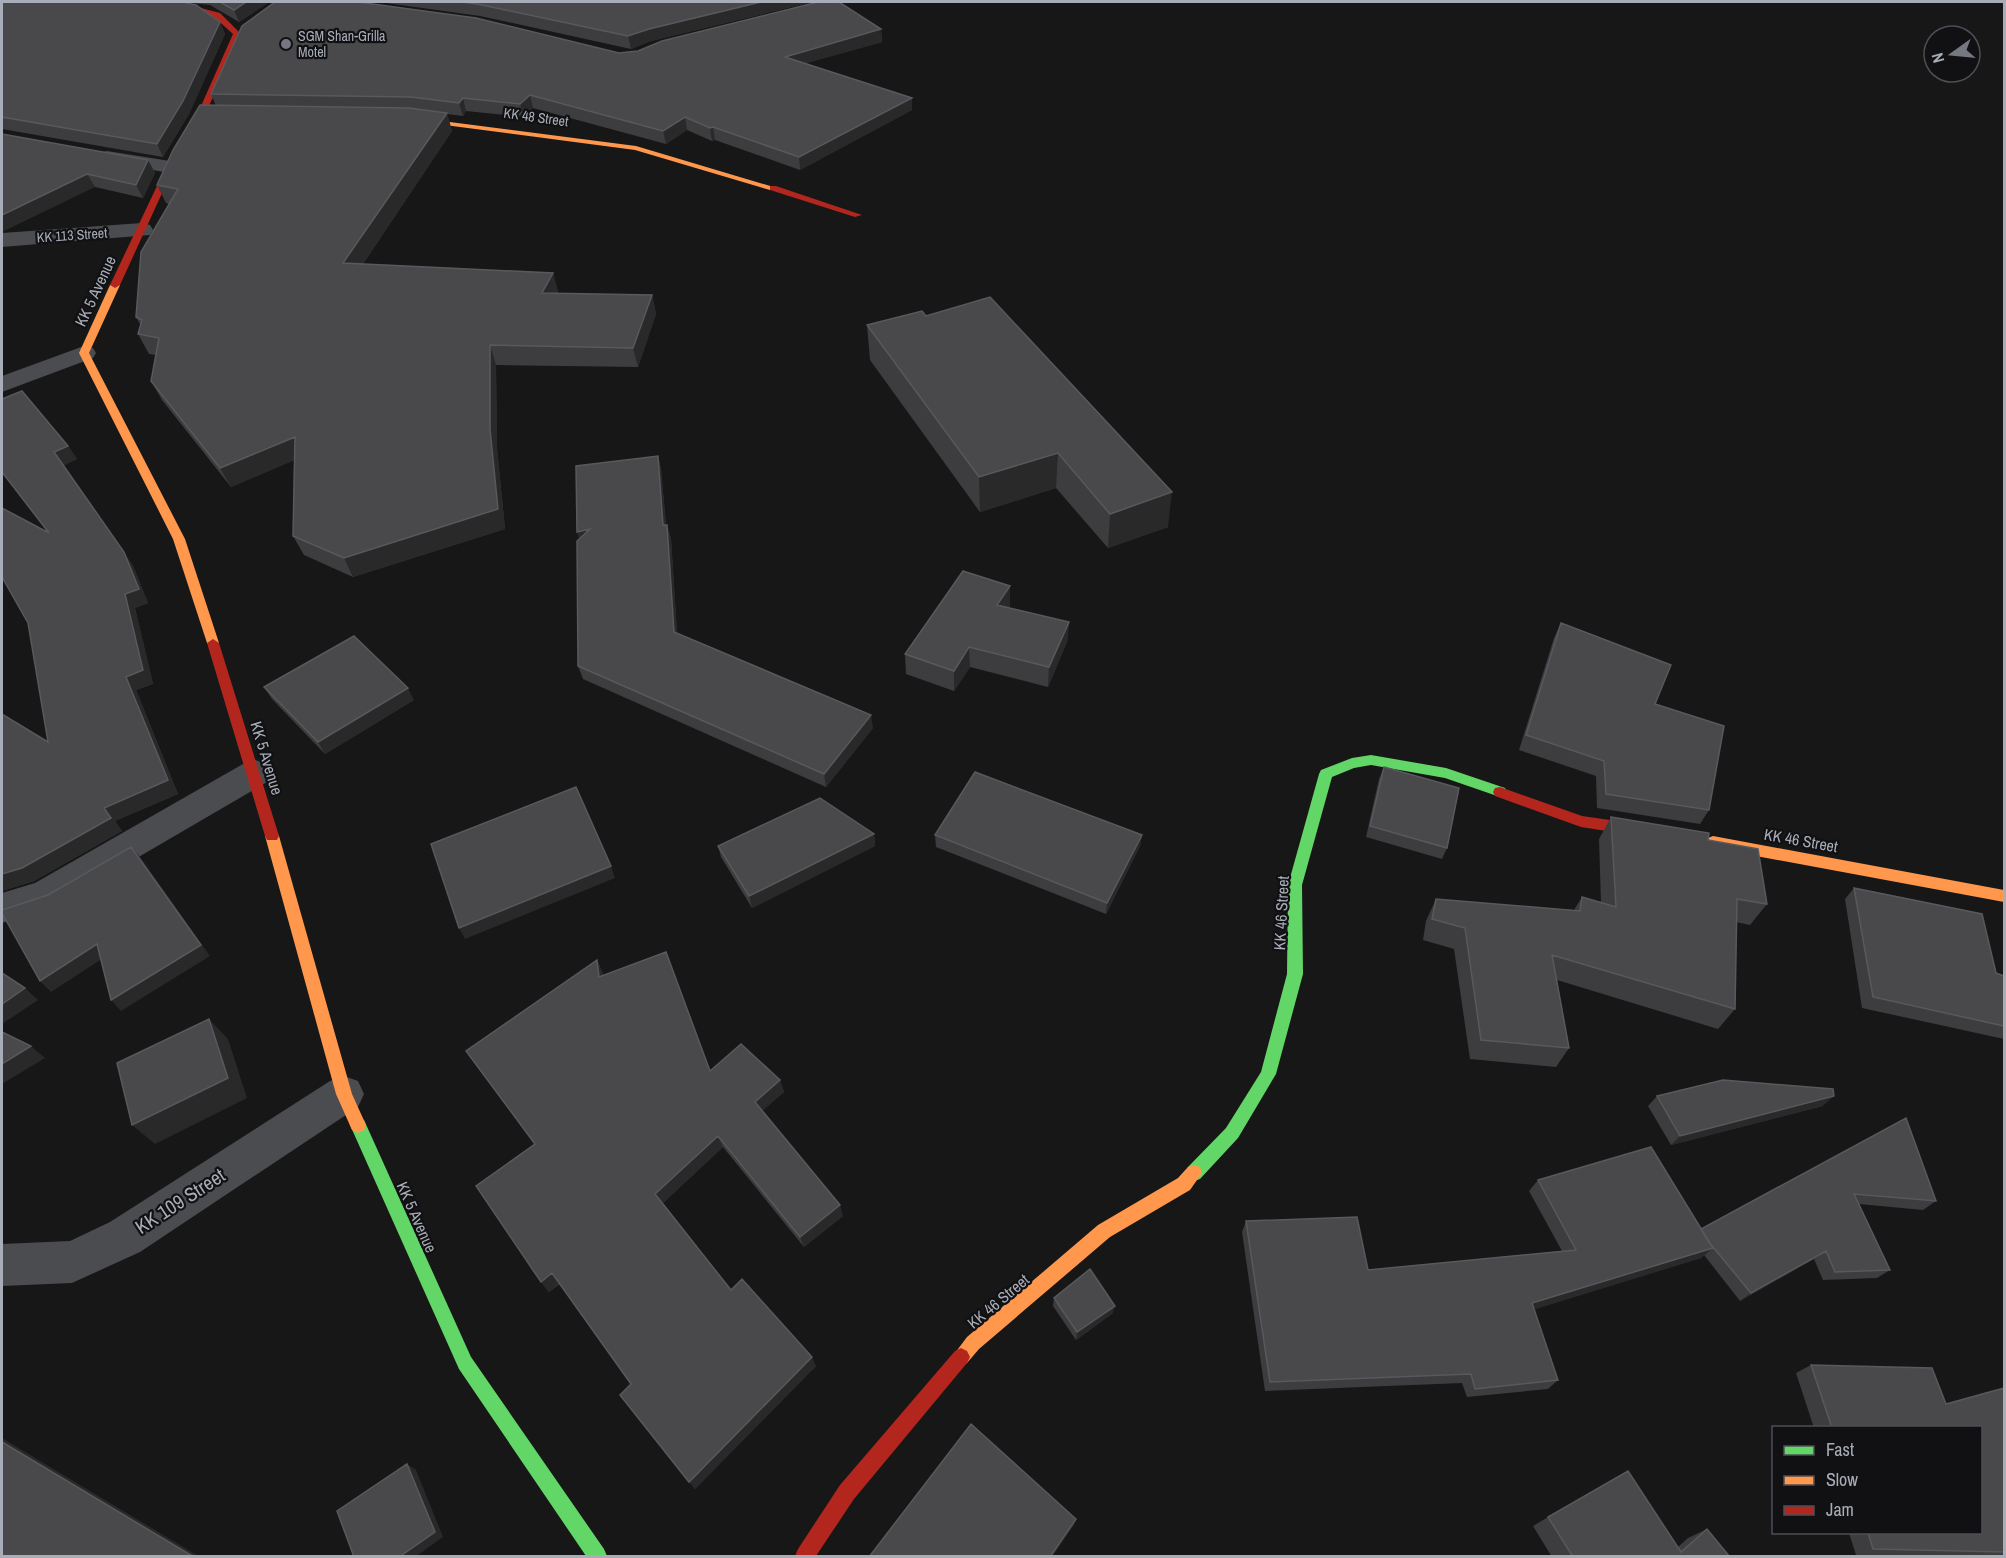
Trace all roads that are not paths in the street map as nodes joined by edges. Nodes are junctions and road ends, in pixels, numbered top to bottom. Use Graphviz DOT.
graph roads {
  1 [pos="172,2"];
  2 [pos="256,21"];
  3 [pos="237,34"];
  4 [pos="389,118"];
  5 [pos="90,155"];
  6 [pos="170,167"];
  7 [pos="858,215"];
  8 [pos="142,230"];
  9 [pos="2,240"];
  10 [pos="84,353"];
  11 [pos="2,385"];
  12 [pos="255,773"];
  13 [pos="1667,835"];
  14 [pos="1699,840"];
  15 [pos="2004,896"];
  16 [pos="2,908"];
  17 [pos="344,1094"];
  18 [pos="2,1265"];
  19 [pos="597,1557"];
  20 [pos="805,1557"];
  1 -- 3 [label="street"];
  2 -- 3 [label="street"];
  3 -- 6 [label="street, KK 5 Avenue"];
  4 -- 7 [label="street, KK 48 Street"];
  5 -- 6 [label="street"];
  6 -- 8 [label="street, KK 5 Avenue"];
  8 -- 9 [label="street, KK 113 Street"];
  8 -- 10 [label="street, KK 5 Avenue"];
  10 -- 11 [label="street"];
  10 -- 12 [label="street, KK 5 Avenue"];
  12 -- 16 [label="street"];
  12 -- 17 [label="street, KK 5 Avenue"];
  13 -- 20 [label="street, KK 46 Street"];
  14 -- 15 [label="street, KK 46 Street"];
  17 -- 18 [label="street, KK 109 Street"];
  17 -- 19 [label="street, KK 5 Avenue"];
}
